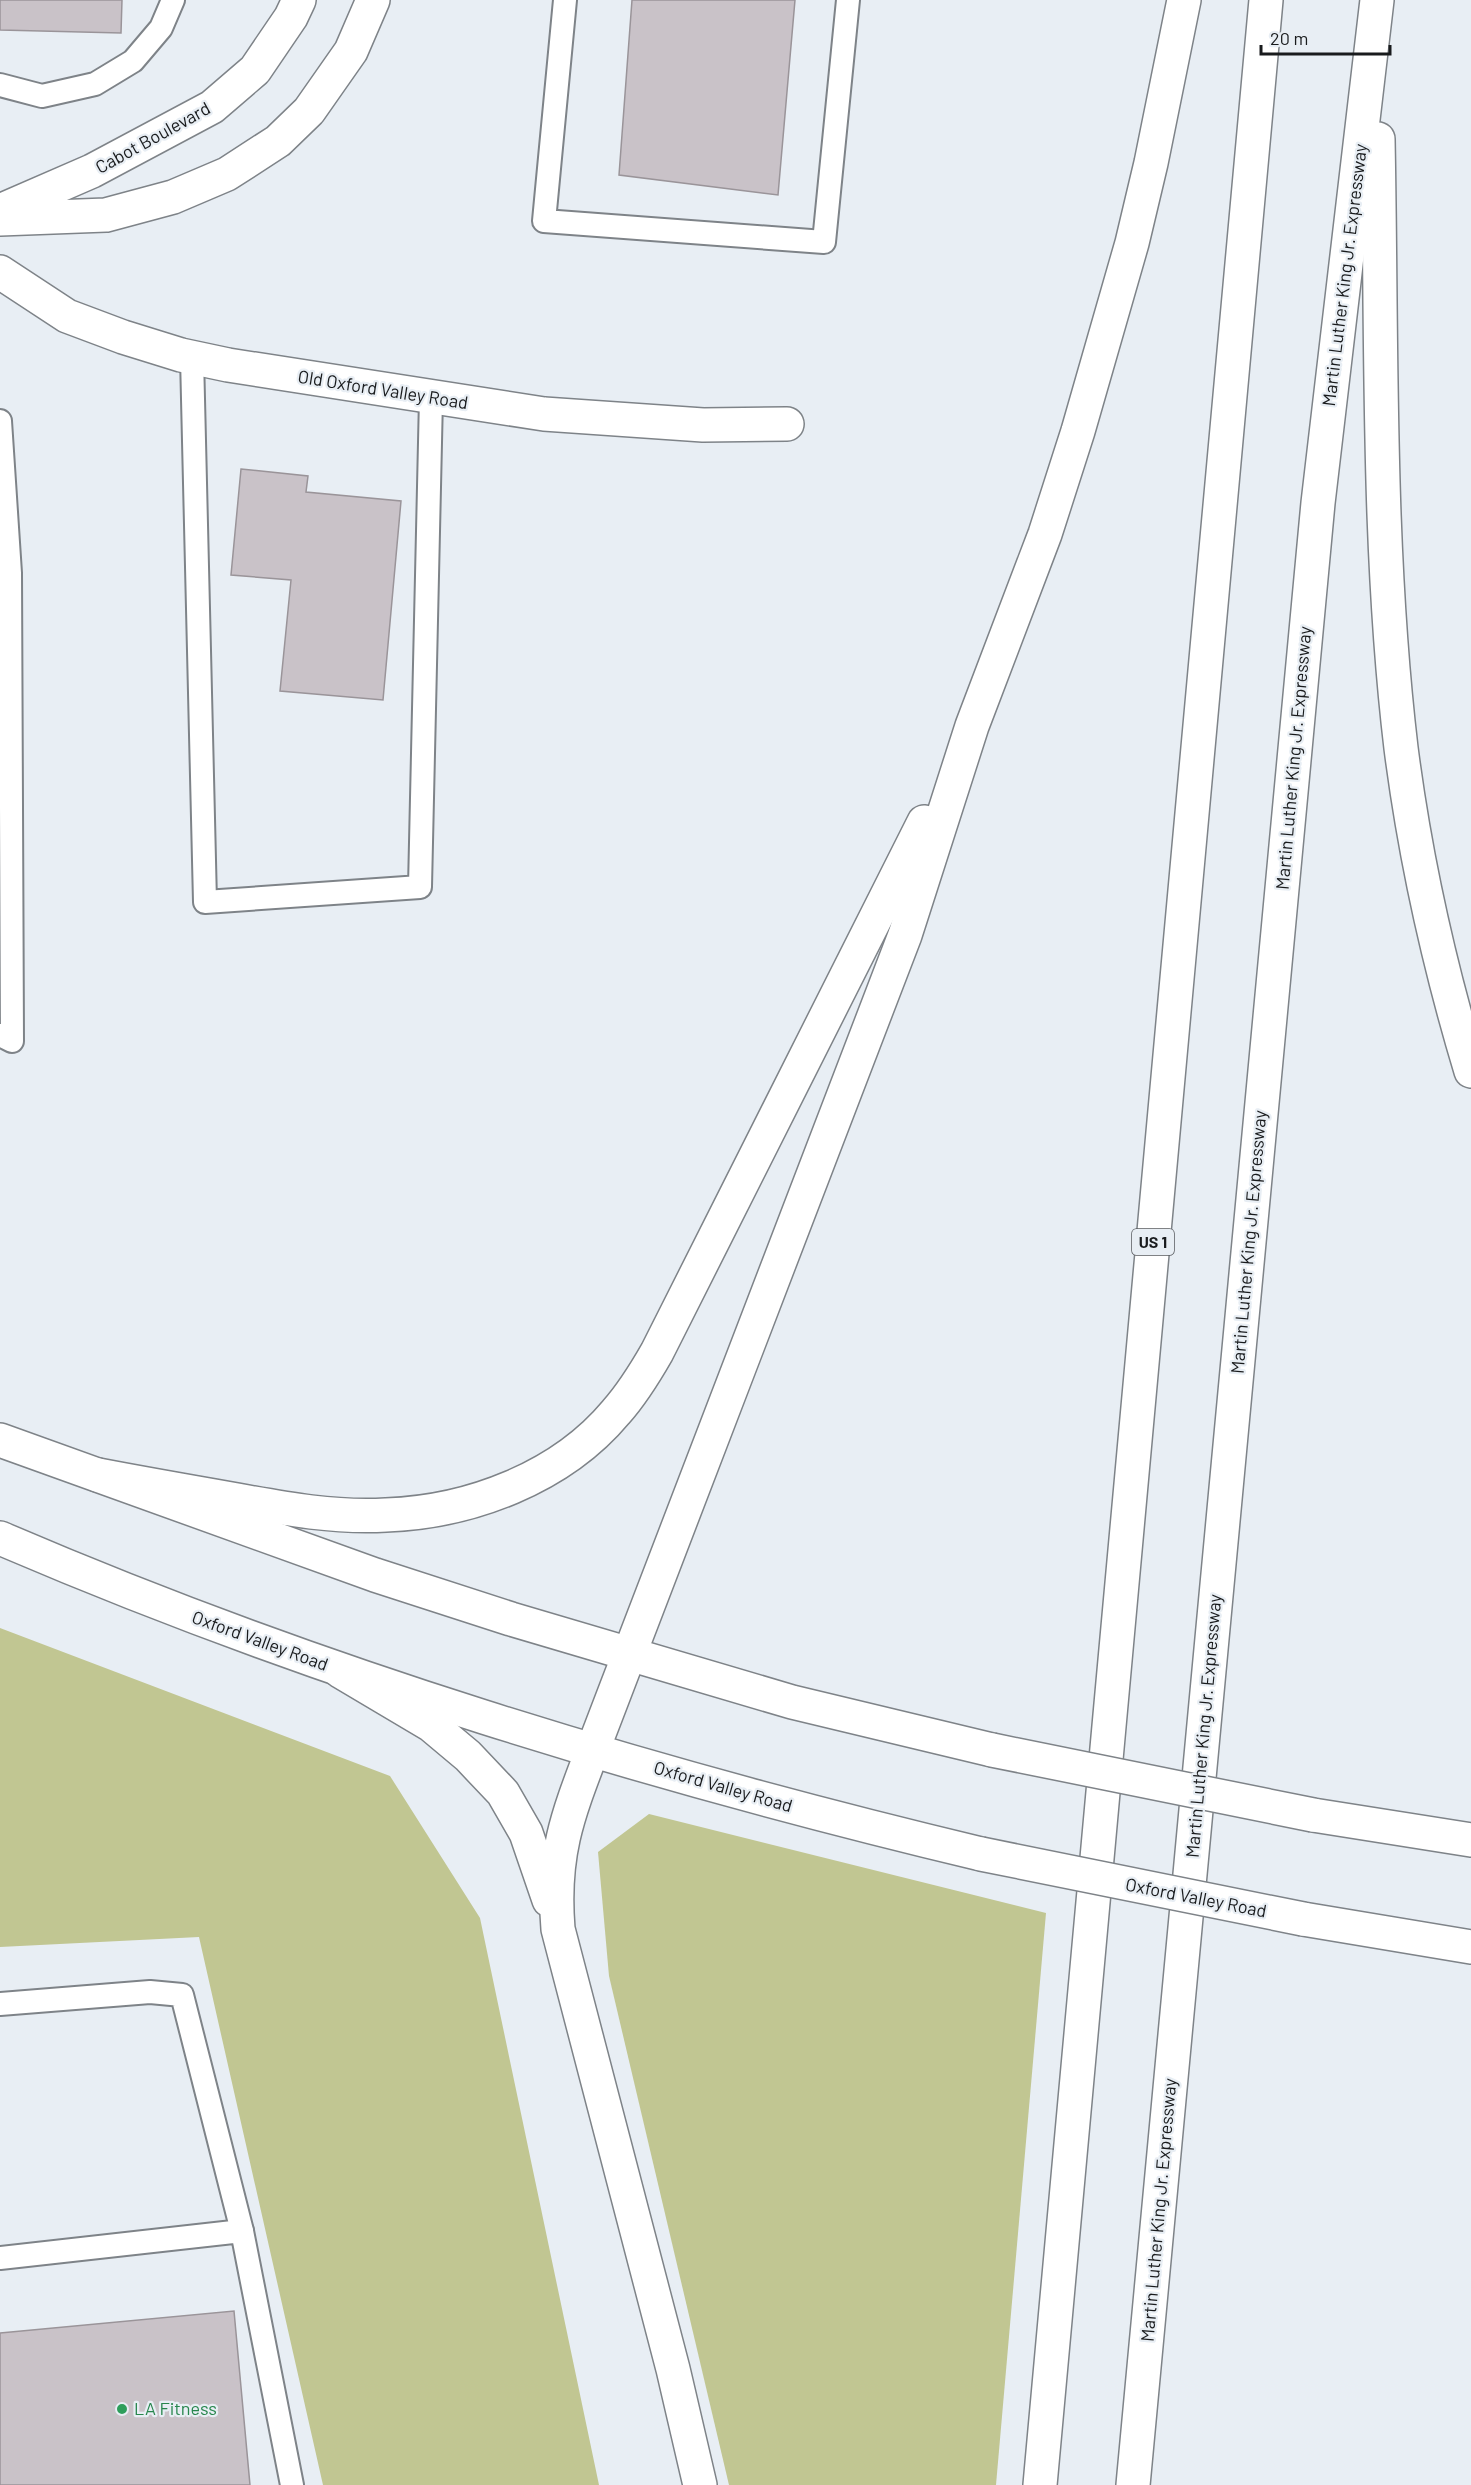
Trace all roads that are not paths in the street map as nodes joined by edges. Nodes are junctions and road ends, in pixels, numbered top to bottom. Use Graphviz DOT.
graph roads {
  1 [pos="173,0"];
  2 [pos="298,0"];
  3 [pos="374,0"];
  4 [pos="565,0"];
  5 [pos="848,0"];
  6 [pos="1184,0"];
  7 [pos="1266,0"];
  8 [pos="1377,6"];
  9 [pos="0,85"];
  10 [pos="0,211"];
  11 [pos="0,219"];
  12 [pos="0,272"];
  13 [pos="192,357"];
  14 [pos="431,398"];
  15 [pos="0,421"];
  16 [pos="788,424"];
  17 [pos="5,571"];
  18 [pos="972,726"];
  19 [pos="5,739"];
  20 [pos="0,1035"];
  21 [pos="1471,1071"];
  22 [pos="0,1440"];
  23 [pos="99,1475"];
  24 [pos="0,1538"];
  25 [pos="629,1655"];
  26 [pos="340,1671"];
  27 [pos="593,1749"];
  28 [pos="1471,1840"];
  29 [pos="558,1929"];
  30 [pos="1471,1947"];
  31 [pos="0,2004"];
  32 [pos="242,2231"];
  33 [pos="0,2258"];
  34 [pos="292,2485"];
  35 [pos="700,2485"];
  36 [pos="1040,2485"];
  37 [pos="1133,2485"];
  1 -- 9 [label="lane"];
  2 -- 10 [label="main road, Cabot Boulevard"];
  3 -- 11 [label="main road"];
  4 -- 5 [label="lane"];
  6 -- 18 [label="main road"];
  7 -- 36 [label="main road, US 1"];
  8 -- 21 [label="main road"];
  8 -- 37 [label="main road, Martin Luther King Jr. Expressway"];
  12 -- 13 [label="main road, Old Oxford Valley Road"];
  13 -- 14 [label="main road, Old Oxford Valley Road"];
  13 -- 14 [label="lane"];
  14 -- 16 [label="main road, Old Oxford Valley Road"];
  15 -- 17 [label="lane"];
  17 -- 19 [label="lane"];
  18 -- 23 [label="main road"];
  18 -- 25 [label="main road"];
  19 -- 20 [label="lane"];
  22 -- 23 [label="main road"];
  23 -- 25 [label="main road"];
  24 -- 26 [label="main road, Oxford Valley Road"];
  25 -- 27 [label="main road"];
  25 -- 28 [label="main road, bridge"];
  26 -- 27 [label="main road, Oxford Valley Road"];
  26 -- 29 [label="main road"];
  27 -- 29 [label="main road"];
  27 -- 30 [label="main road, Oxford Valley Road, bridge"];
  29 -- 35 [label="main road"];
  31 -- 32 [label="lane"];
  32 -- 33 [label="lane"];
  32 -- 34 [label="lane"];
}
